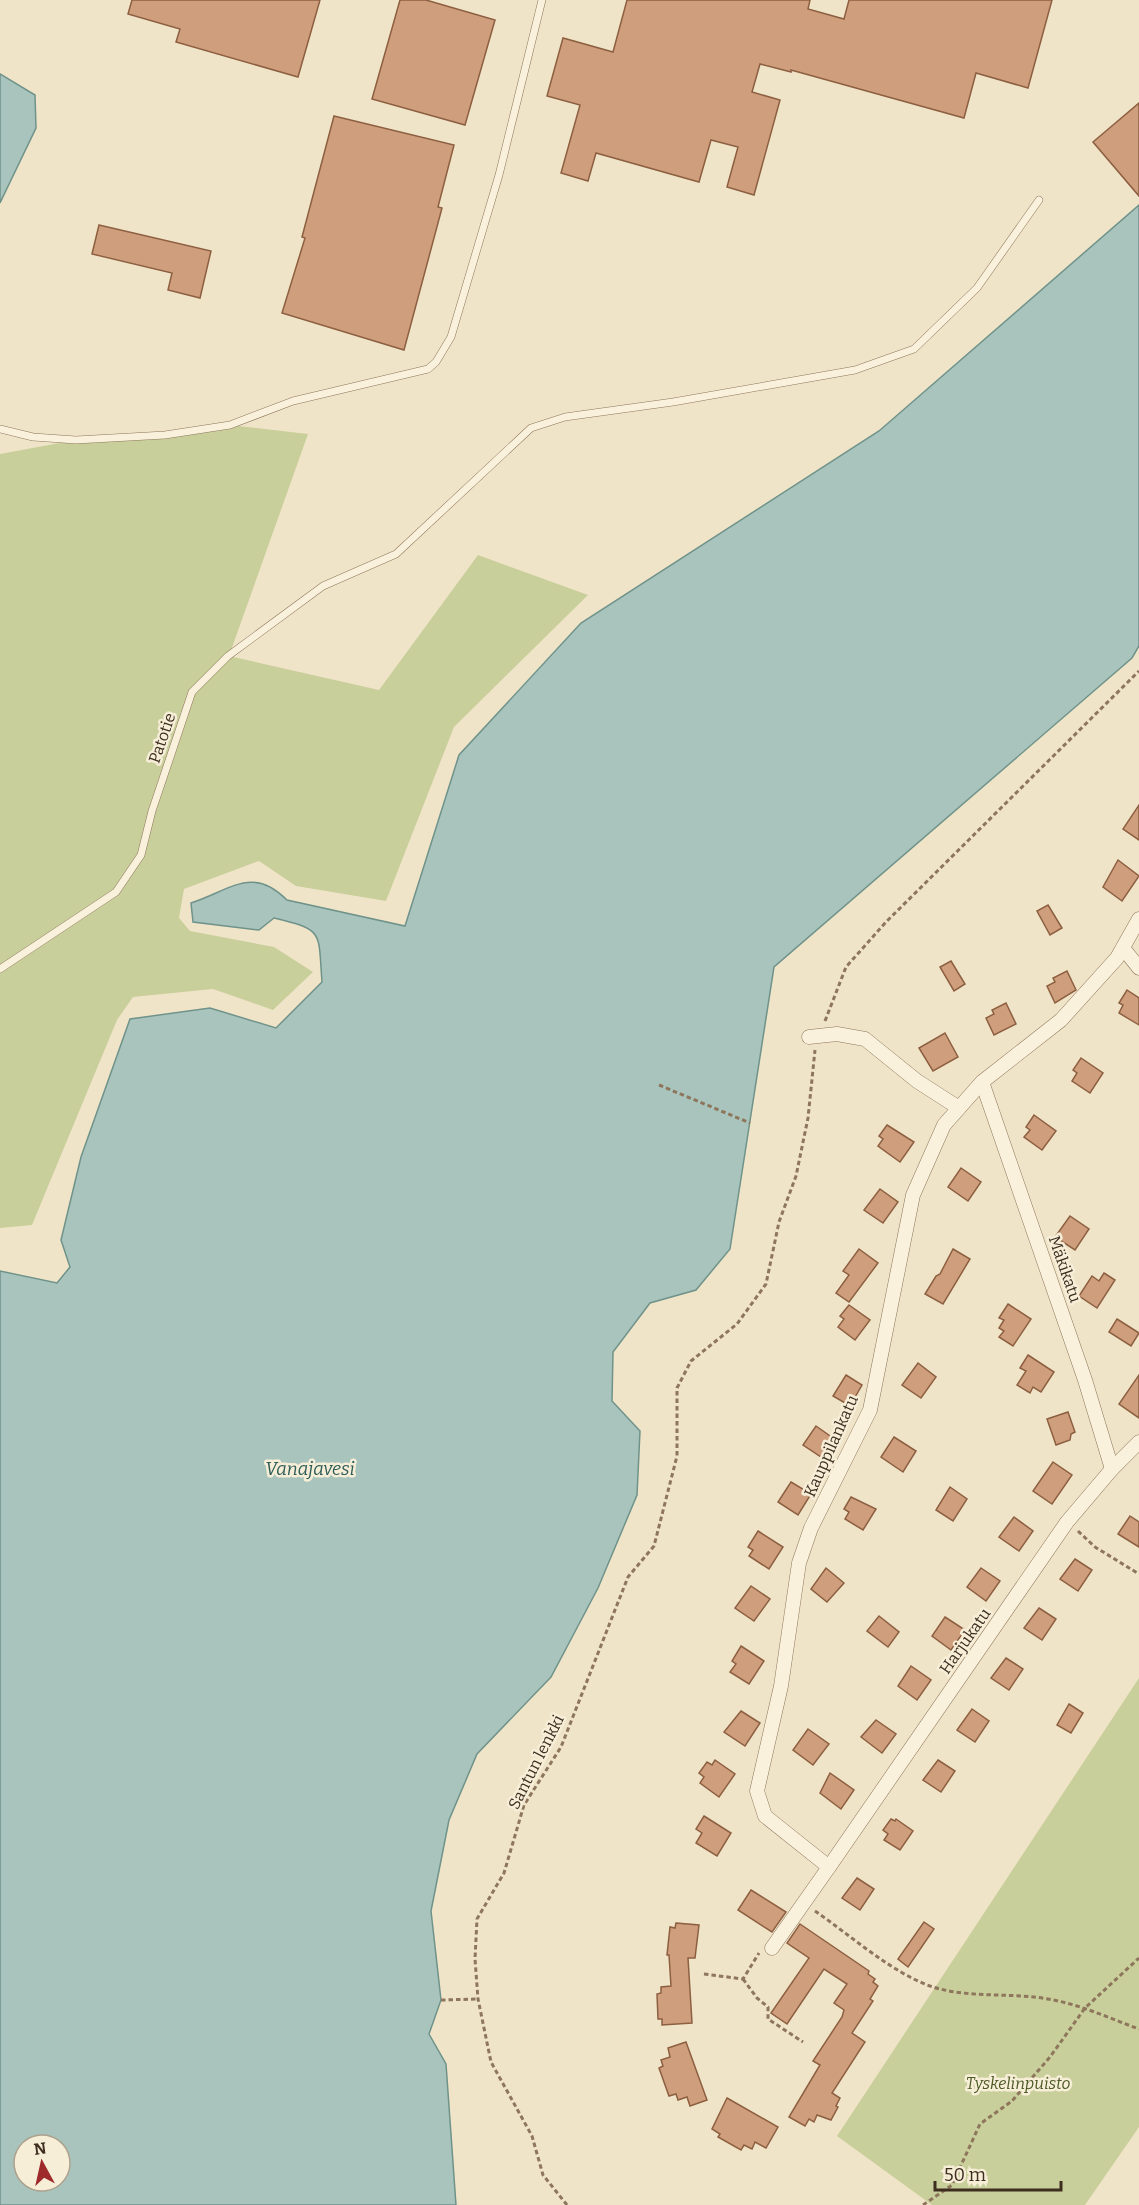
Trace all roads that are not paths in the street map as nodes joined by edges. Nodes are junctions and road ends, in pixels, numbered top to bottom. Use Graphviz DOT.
graph roads {
  1 [pos="542,0"];
  2 [pos="1039,200"];
  3 [pos="0,429"];
  4 [pos="1139,919"];
  5 [pos="1123,948"];
  6 [pos="1139,968"];
  7 [pos="0,969"];
  8 [pos="814,1036"];
  9 [pos="982,1082"];
  10 [pos="959,1108"];
  11 [pos="1139,1442"];
  12 [pos="1112,1469"];
  13 [pos="828,1867"];
  14 [pos="766,1950"];
  1 -- 3 [label="lane"];
  2 -- 7 [label="lane, Patotie"];
  4 -- 5 [label="street, Kauppilankatu"];
  5 -- 6 [label="street"];
  5 -- 9 [label="street, Kauppilankatu"];
  8 -- 10 [label="street"];
  9 -- 10 [label="street, Kauppilankatu"];
  9 -- 12 [label="street, Mäkikatu"];
  10 -- 13 [label="street, Kauppilankatu"];
  11 -- 12 [label="street, Harjukatu"];
  12 -- 13 [label="street, Harjukatu"];
  13 -- 14 [label="street"];
}
